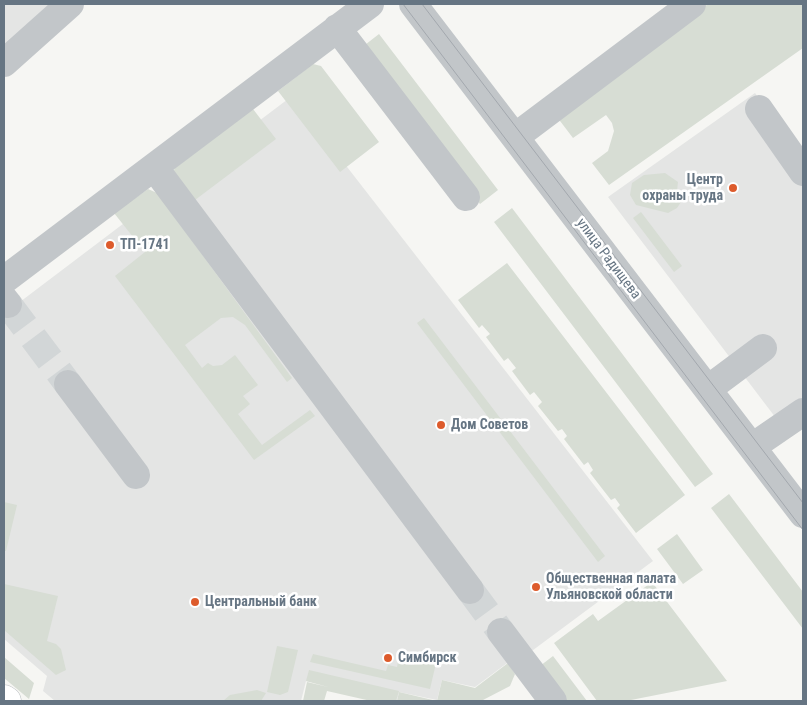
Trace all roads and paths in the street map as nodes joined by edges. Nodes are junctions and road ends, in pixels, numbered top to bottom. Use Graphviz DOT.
graph roads {
  1 [pos="70,4"];
  2 [pos="370,4"];
  3 [pos="413,4"];
  4 [pos="692,4"];
  5 [pos="337,28"];
  6 [pos="4,63"];
  7 [pos="759,109"];
  8 [pos="515,136"];
  9 [pos="154,167"];
  10 [pos="803,172"];
  11 [pos="466,197"];
  12 [pos="5,294"];
  13 [pos="763,348"];
  14 [pos="68,384"];
  15 [pos="708,389"];
  16 [pos="803,412"];
  17 [pos="752,447"];
  18 [pos="136,475"];
  19 [pos="803,514"];
  20 [pos="470,590"];
  21 [pos="501,632"];
  22 [pos="4,698"];
  23 [pos="544,698"];
  24 [pos="7,701"];
  1 -- 6 [label="street"];
  2 -- 5 [label="street"];
  3 -- 8 [label="street, улица Радищева"];
  4 -- 8 [label="street"];
  5 -- 9 [label="street"];
  5 -- 11 [label="street"];
  7 -- 10 [label="street"];
  8 -- 15 [label="street, улица Радищева"];
  9 -- 12 [label="street"];
  9 -- 20 [label="street"];
  13 -- 15 [label="street"];
  14 -- 18 [label="street"];
  15 -- 17 [label="street, улица Радищева"];
  16 -- 17 [label="street"];
  17 -- 19 [label="street, улица Радищева"];
  21 -- 23 [label="street"];
  22 -- 24 [label="main road"];
}
